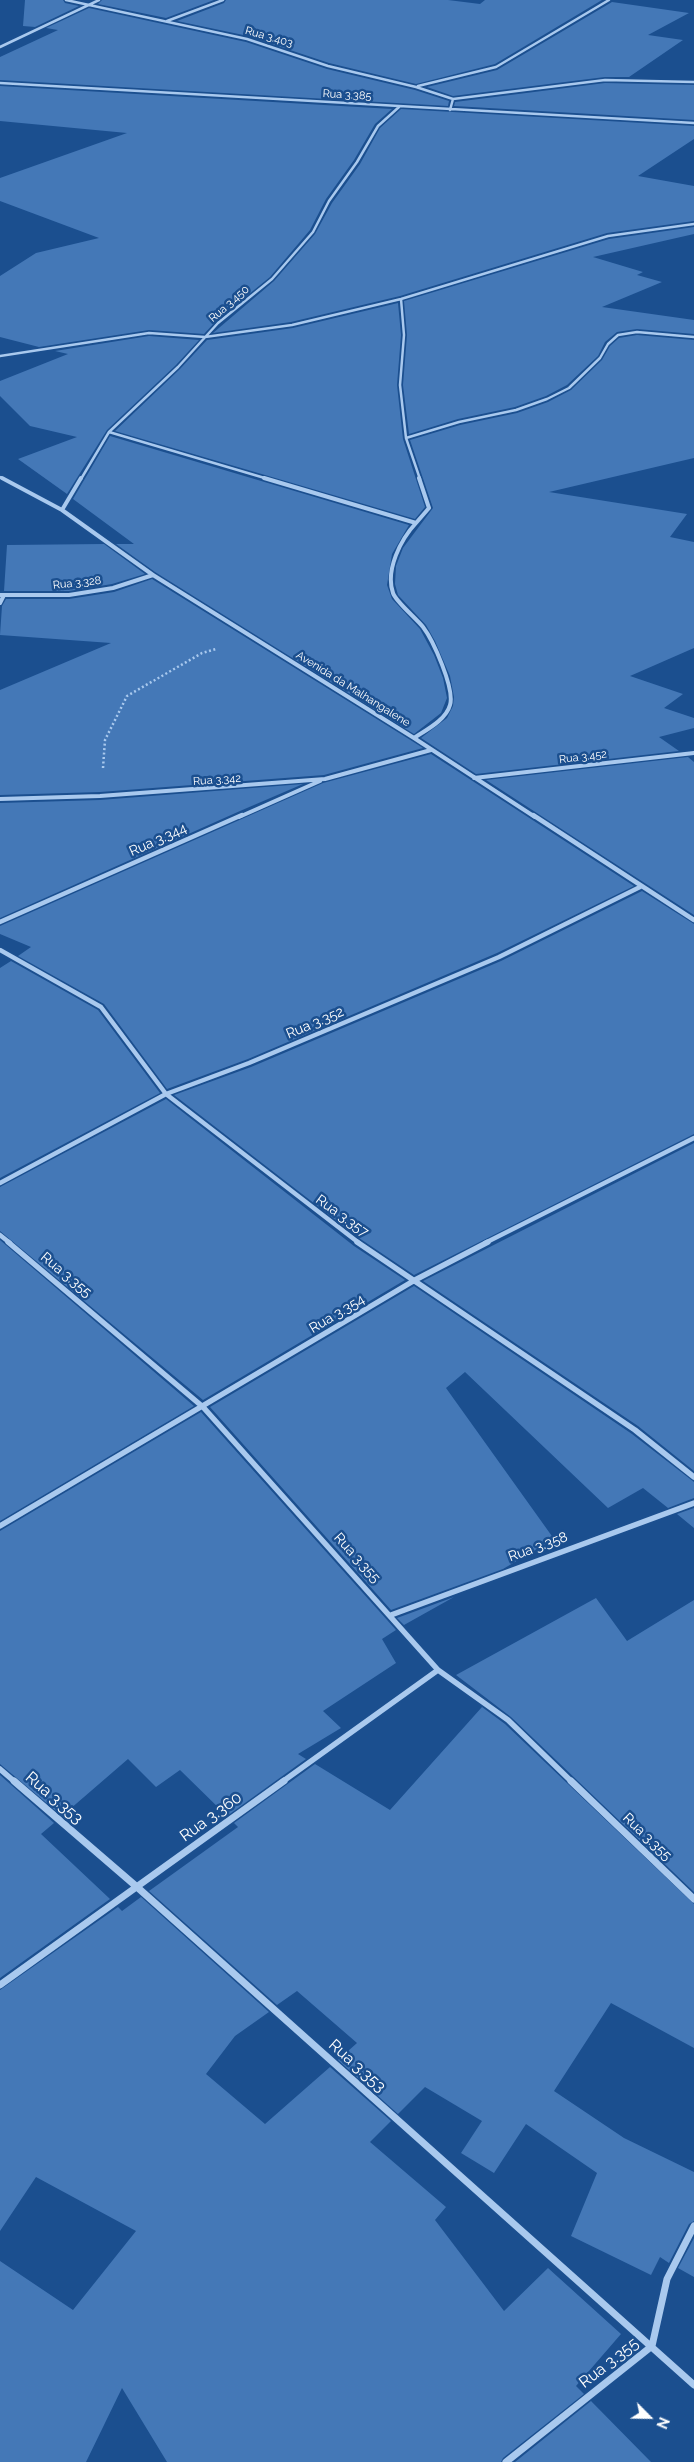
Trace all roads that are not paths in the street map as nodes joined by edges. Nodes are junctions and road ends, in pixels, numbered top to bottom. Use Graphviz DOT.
graph roads {
  1 [pos="66,0"];
  2 [pos="99,0"];
  3 [pos="223,0"];
  4 [pos="610,0"];
  5 [pos="88,4"];
  6 [pos="168,21"];
  7 [pos="0,47"];
  8 [pos="694,82"];
  9 [pos="0,84"];
  10 [pos="416,87"];
  11 [pos="453,99"];
  12 [pos="400,107"];
  13 [pos="450,110"];
  14 [pos="694,123"];
  15 [pos="694,224"];
  16 [pos="401,300"];
  17 [pos="205,338"];
  18 [pos="694,338"];
  19 [pos="0,356"];
  20 [pos="109,432"];
  21 [pos="406,438"];
  22 [pos="0,477"];
  23 [pos="62,510"];
  24 [pos="416,523"];
  25 [pos="153,575"];
  26 [pos="2,595"];
  27 [pos="0,603"];
  28 [pos="414,738"];
  29 [pos="431,750"];
  30 [pos="694,753"];
  31 [pos="474,778"];
  32 [pos="325,779"];
  33 [pos="0,799"];
  34 [pos="640,887"];
  35 [pos="694,920"];
  36 [pos="0,922"];
  37 [pos="0,950"];
  38 [pos="166,1094"];
  39 [pos="694,1138"];
  40 [pos="0,1183"];
  41 [pos="0,1235"];
  42 [pos="415,1280"];
  43 [pos="203,1407"];
  44 [pos="694,1476"];
  45 [pos="694,1503"];
  46 [pos="0,1526"];
  47 [pos="391,1615"];
  48 [pos="438,1670"];
  49 [pos="0,1769"];
  50 [pos="137,1887"];
  51 [pos="694,1899"];
  52 [pos="0,1985"];
  53 [pos="694,2226"];
  54 [pos="652,2346"];
  55 [pos="694,2386"];
  56 [pos="506,2462"];
  1 -- 5 [label="street, Rua 3.403"];
  2 -- 5 [label="street"];
  3 -- 6 [label="street"];
  4 -- 10 [label="street"];
  5 -- 6 [label="street, Rua 3.403"];
  5 -- 7 [label="street"];
  6 -- 10 [label="street, Rua 3.403"];
  8 -- 11 [label="street"];
  9 -- 12 [label="street, Rua 3.385"];
  10 -- 11 [label="street, Rua 3.403"];
  11 -- 13 [label="street"];
  12 -- 13 [label="street, Rua 3.385"];
  12 -- 17 [label="street, Rua 3.450"];
  13 -- 14 [label="street, Rua 3.385"];
  15 -- 16 [label="street"];
  16 -- 17 [label="street"];
  16 -- 21 [label="street"];
  17 -- 19 [label="street"];
  17 -- 20 [label="street, Rua 3.450"];
  18 -- 21 [label="street"];
  20 -- 23 [label="street, Rua 3.450"];
  20 -- 24 [label="street"];
  21 -- 24 [label="street"];
  22 -- 23 [label="street, Avenida da Malhangalene"];
  23 -- 25 [label="street, Avenida da Malhangalene"];
  24 -- 28 [label="street"];
  25 -- 26 [label="street, Rua 3.328"];
  25 -- 28 [label="street, Avenida da Malhangalene"];
  26 -- 27 [label="street"];
  28 -- 29 [label="street, Avenida da Malhangalene"];
  29 -- 31 [label="street, Avenida da Malhangalene"];
  29 -- 32 [label="street, Rua 3.342"];
  30 -- 31 [label="street, Rua 3.452"];
  31 -- 34 [label="street, Avenida da Malhangalene"];
  32 -- 33 [label="street, Rua 3.342"];
  32 -- 36 [label="street, Rua 3.344"];
  34 -- 35 [label="street, Avenida da Malhangalene"];
  34 -- 38 [label="street, Rua 3.352"];
  37 -- 38 [label="street, Rua 3.357"];
  38 -- 40 [label="street, Rua 3.352"];
  38 -- 42 [label="street, Rua 3.357"];
  39 -- 42 [label="street, Rua 3.354"];
  41 -- 43 [label="street, Rua 3.355"];
  42 -- 43 [label="street, Rua 3.354"];
  42 -- 44 [label="street, Rua 3.357"];
  43 -- 46 [label="street, Rua 3.354"];
  43 -- 47 [label="street, Rua 3.355"];
  45 -- 47 [label="street, Rua 3.358"];
  47 -- 48 [label="street, Rua 3.355"];
  48 -- 50 [label="street, Rua 3.360"];
  48 -- 51 [label="street, Rua 3.355"];
  49 -- 50 [label="street, Rua 3.353"];
  50 -- 52 [label="street, Rua 3.360"];
  50 -- 54 [label="street, Rua 3.353"];
  53 -- 54 [label="street, Rua 3.355"];
  54 -- 55 [label="street, Rua 3.353"];
  54 -- 56 [label="street, Rua 3.355"];
}
